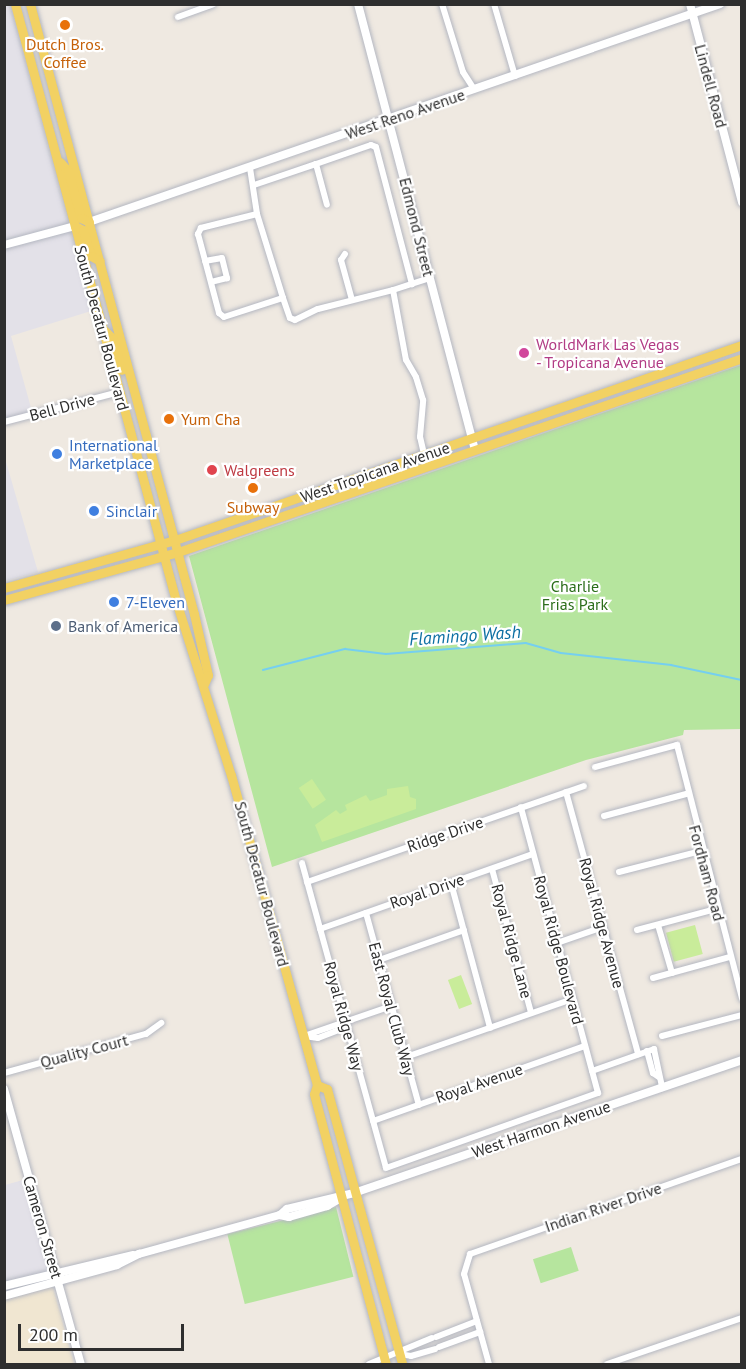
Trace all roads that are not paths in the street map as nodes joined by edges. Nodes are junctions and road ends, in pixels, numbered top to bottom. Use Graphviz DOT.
graph roads {
  1 [pos="15,4"];
  2 [pos="30,4"];
  3 [pos="213,4"];
  4 [pos="358,4"];
  5 [pos="442,4"];
  6 [pos="494,4"];
  7 [pos="690,4"];
  8 [pos="720,4"];
  9 [pos="692,14"];
  10 [pos="178,16"];
  11 [pos="515,76"];
  12 [pos="474,89"];
  13 [pos="389,120"];
  14 [pos="57,158"];
  15 [pos="316,165"];
  16 [pos="250,168"];
  17 [pos="254,184"];
  18 [pos="741,202"];
  19 [pos="327,205"];
  20 [pos="257,213"];
  21 [pos="89,222"];
  22 [pos="75,226"];
  23 [pos="4,245"];
  24 [pos="345,254"];
  25 [pos="100,261"];
  26 [pos="205,261"];
  27 [pos="430,278"];
  28 [pos="210,282"];
  29 [pos="412,284"];
  30 [pos="393,290"];
  31 [pos="283,298"];
  32 [pos="352,300"];
  33 [pos="104,330"];
  34 [pos="741,345"];
  35 [pos="741,358"];
  36 [pos="664,371"];
  37 [pos="669,383"];
  38 [pos="133,389"];
  39 [pos="119,392"];
  40 [pos="557,408"];
  41 [pos="561,421"];
  42 [pos="4,422"];
  43 [pos="146,433"];
  44 [pos="472,438"];
  45 [pos="476,450"];
  46 [pos="424,454"];
  47 [pos="427,467"];
  48 [pos="348,481"];
  49 [pos="352,493"];
  50 [pos="175,540"];
  51 [pos="161,544"];
  52 [pos="178,552"];
  53 [pos="164,557"];
  54 [pos="83,567"];
  55 [pos="4,588"];
  56 [pos="27,594"];
  57 [pos="4,600"];
  58 [pos="204,684"];
  59 [pos="595,767"];
  60 [pos="584,786"];
  61 [pos="567,792"];
  62 [pos="686,794"];
  63 [pos="521,807"];
  64 [pos="604,816"];
  65 [pos="701,851"];
  66 [pos="533,854"];
  67 [pos="302,863"];
  68 [pos="492,868"];
  69 [pos="619,872"];
  70 [pos="307,882"];
  71 [pos="451,883"];
  72 [pos="716,909"];
  73 [pos="366,913"];
  74 [pos="658,925"];
  75 [pos="603,927"];
  76 [pos="320,929"];
  77 [pos="464,930"];
  78 [pos="637,930"];
  79 [pos="557,943"];
  80 [pos="730,957"];
  81 [pos="379,960"];
  82 [pos="672,973"];
  83 [pos="653,978"];
  84 [pos="573,999"];
  85 [pos="741,999"];
  86 [pos="392,1006"];
  87 [pos="531,1013"];
  88 [pos="741,1015"];
  89 [pos="161,1023"];
  90 [pos="346,1023"];
  91 [pos="490,1028"];
  92 [pos="304,1036"];
  93 [pos="662,1036"];
  94 [pos="585,1046"];
  95 [pos="638,1054"];
  96 [pos="406,1057"];
  97 [pos="741,1060"];
  98 [pos="592,1071"];
  99 [pos="4,1073"];
  100 [pos="317,1085"];
  101 [pos="662,1088"];
  102 [pos="4,1089"];
  103 [pos="419,1105"];
  104 [pos="373,1121"];
  105 [pos="741,1159"];
  106 [pos="386,1168"];
  107 [pos="354,1194"];
  108 [pos="341,1197"];
  109 [pos="57,1277"];
  110 [pos="4,1286"];
  111 [pos="4,1296"];
  112 [pos="741,1318"];
  113 [pos="477,1321"];
  114 [pos="480,1332"];
  115 [pos="399,1354"];
  116 [pos="386,1362"];
  117 [pos="81,1365"];
  118 [pos="369,1365"];
  119 [pos="402,1365"];
  120 [pos="489,1365"];
  121 [pos="607,1365"];
  1 -- 14 [label="main road, South Decatur Boulevard"];
  2 -- 21 [label="main road, South Decatur Boulevard"];
  3 -- 10 [label="street"];
  4 -- 13 [label="street, Edmond Street"];
  5 -- 12 [label="street"];
  6 -- 11 [label="street"];
  7 -- 9 [label="street, Lindell Road"];
  8 -- 9 [label="street, West Reno Avenue"];
  9 -- 11 [label="street, West Reno Avenue"];
  9 -- 18 [label="street, Lindell Road"];
  11 -- 12 [label="street, West Reno Avenue"];
  12 -- 13 [label="street, West Reno Avenue"];
  13 -- 16 [label="street, West Reno Avenue"];
  13 -- 27 [label="street, Edmond Street"];
  14 -- 21 [label="main road"];
  14 -- 22 [label="main road, South Decatur Boulevard"];
  15 -- 17 [label="street"];
  15 -- 19 [label="street"];
  15 -- 29 [label="street"];
  16 -- 17 [label="street"];
  16 -- 21 [label="street, West Reno Avenue"];
  17 -- 20 [label="street"];
  20 -- 26 [label="street"];
  20 -- 31 [label="street"];
  21 -- 25 [label="main road, South Decatur Boulevard"];
  22 -- 23 [label="street"];
  22 -- 25 [label="main road"];
  22 -- 33 [label="main road, South Decatur Boulevard"];
  24 -- 32 [label="street"];
  25 -- 38 [label="main road, South Decatur Boulevard"];
  26 -- 28 [label="street"];
  26 -- 28 [label="street"];
  27 -- 29 [label="street"];
  27 -- 44 [label="street, Edmond Street"];
  28 -- 31 [label="street"];
  29 -- 30 [label="street"];
  30 -- 32 [label="street"];
  30 -- 46 [label="street"];
  31 -- 32 [label="street"];
  33 -- 38 [label="main road"];
  33 -- 39 [label="main road, South Decatur Boulevard"];
  34 -- 36 [label="main road, West Tropicana Avenue"];
  35 -- 37 [label="main road, West Tropicana Avenue"];
  36 -- 37 [label="main road"];
  36 -- 40 [label="main road, West Tropicana Avenue"];
  37 -- 41 [label="main road, West Tropicana Avenue"];
  38 -- 43 [label="main road, South Decatur Boulevard"];
  39 -- 42 [label="street, Bell Drive"];
  39 -- 43 [label="main road"];
  39 -- 51 [label="main road, South Decatur Boulevard"];
  40 -- 41 [label="main road"];
  40 -- 44 [label="main road, West Tropicana Avenue"];
  41 -- 45 [label="main road, West Tropicana Avenue"];
  43 -- 50 [label="main road, South Decatur Boulevard"];
  44 -- 45 [label="street, Edmond Street"];
  44 -- 46 [label="main road, West Tropicana Avenue"];
  45 -- 47 [label="main road, West Tropicana Avenue"];
  46 -- 47 [label="street"];
  46 -- 48 [label="main road, West Tropicana Avenue"];
  47 -- 49 [label="main road, West Tropicana Avenue"];
  48 -- 49 [label="main road"];
  48 -- 50 [label="main road, West Tropicana Avenue"];
  49 -- 52 [label="main road, West Tropicana Avenue"];
  50 -- 51 [label="main road, West Tropicana Avenue"];
  50 -- 52 [label="main road, South Decatur Boulevard"];
  51 -- 53 [label="main road, South Decatur Boulevard"];
  51 -- 54 [label="main road, West Tropicana Avenue"];
  52 -- 53 [label="main road, West Tropicana Avenue"];
  52 -- 58 [label="main road, South Decatur Boulevard"];
  53 -- 56 [label="main road, West Tropicana Avenue"];
  53 -- 58 [label="main road, South Decatur Boulevard"];
  54 -- 55 [label="main road, West Tropicana Avenue"];
  54 -- 56 [label="main road"];
  56 -- 57 [label="main road, West Tropicana Avenue"];
  58 -- 92 [label="main road, South Decatur Boulevard"];
  59 -- 62 [label="street, Fordham Road"];
  60 -- 61 [label="street, Ridge Drive"];
  61 -- 63 [label="street, Ridge Drive"];
  61 -- 75 [label="street, Royal Ridge Avenue"];
  62 -- 64 [label="street"];
  62 -- 65 [label="street, Fordham Road"];
  63 -- 66 [label="street, Royal Ridge Boulevard"];
  63 -- 70 [label="street, Ridge Drive"];
  65 -- 69 [label="street"];
  65 -- 72 [label="street, Fordham Road"];
  66 -- 68 [label="street, Royal Drive"];
  66 -- 79 [label="street, Royal Ridge Boulevard"];
  67 -- 70 [label="street, Royal Ridge Way"];
  68 -- 71 [label="street, Royal Drive"];
  68 -- 87 [label="street, Royal Ridge Lane"];
  70 -- 76 [label="street, Royal Ridge Way"];
  71 -- 73 [label="street, Royal Drive"];
  71 -- 77 [label="street"];
  72 -- 74 [label="street"];
  72 -- 80 [label="street, Fordham Road"];
  73 -- 76 [label="street, Royal Drive"];
  73 -- 81 [label="street, East Royal Club Way"];
  74 -- 78 [label="street"];
  74 -- 82 [label="street"];
  75 -- 79 [label="street"];
  75 -- 95 [label="street, Royal Ridge Avenue"];
  76 -- 90 [label="street, Royal Ridge Way"];
  77 -- 81 [label="street"];
  77 -- 91 [label="street"];
  79 -- 84 [label="street, Royal Ridge Boulevard"];
  80 -- 82 [label="street"];
  80 -- 85 [label="street, Fordham Road"];
  81 -- 86 [label="street, East Royal Club Way"];
  82 -- 83 [label="street"];
  84 -- 87 [label="street"];
  84 -- 94 [label="street, Royal Ridge Boulevard"];
  86 -- 90 [label="street"];
  86 -- 96 [label="street, East Royal Club Way"];
  87 -- 91 [label="street"];
  88 -- 93 [label="street"];
  89 -- 99 [label="street, Quality Court"];
  90 -- 92 [label="street"];
  90 -- 104 [label="street, Royal Ridge Way"];
  91 -- 96 [label="street"];
  92 -- 100 [label="main road, South Decatur Boulevard"];
  94 -- 98 [label="street, Royal Ridge Boulevard"];
  94 -- 103 [label="street, Royal Avenue"];
  95 -- 98 [label="street"];
  95 -- 101 [label="street"];
  96 -- 103 [label="street, East Royal Club Way"];
  97 -- 101 [label="street, West Harmon Avenue"];
  98 -- 106 [label="street, Royal Ridge Boulevard"];
  100 -- 107 [label="main road, South Decatur Boulevard"];
  100 -- 108 [label="main road, South Decatur Boulevard"];
  101 -- 107 [label="street, West Harmon Avenue"];
  102 -- 109 [label="street, Cameron Street"];
  103 -- 104 [label="street, Royal Avenue"];
  104 -- 106 [label="street, Royal Ridge Way"];
  105 -- 113 [label="street, Indian River Drive"];
  107 -- 108 [label="street, West Harmon Avenue"];
  107 -- 115 [label="main road, South Decatur Boulevard"];
  108 -- 109 [label="street, West Harmon Avenue"];
  108 -- 116 [label="main road, South Decatur Boulevard"];
  109 -- 110 [label="street, West Harmon Avenue"];
  109 -- 111 [label="street, West Harmon Avenue"];
  109 -- 117 [label="street, Cameron Street"];
  112 -- 121 [label="street"];
  113 -- 114 [label="street"];
  113 -- 115 [label="street"];
  114 -- 115 [label="street"];
  114 -- 120 [label="street"];
  115 -- 116 [label="street"];
  115 -- 119 [label="main road, South Decatur Boulevard"];
  116 -- 118 [label="street"];
}
